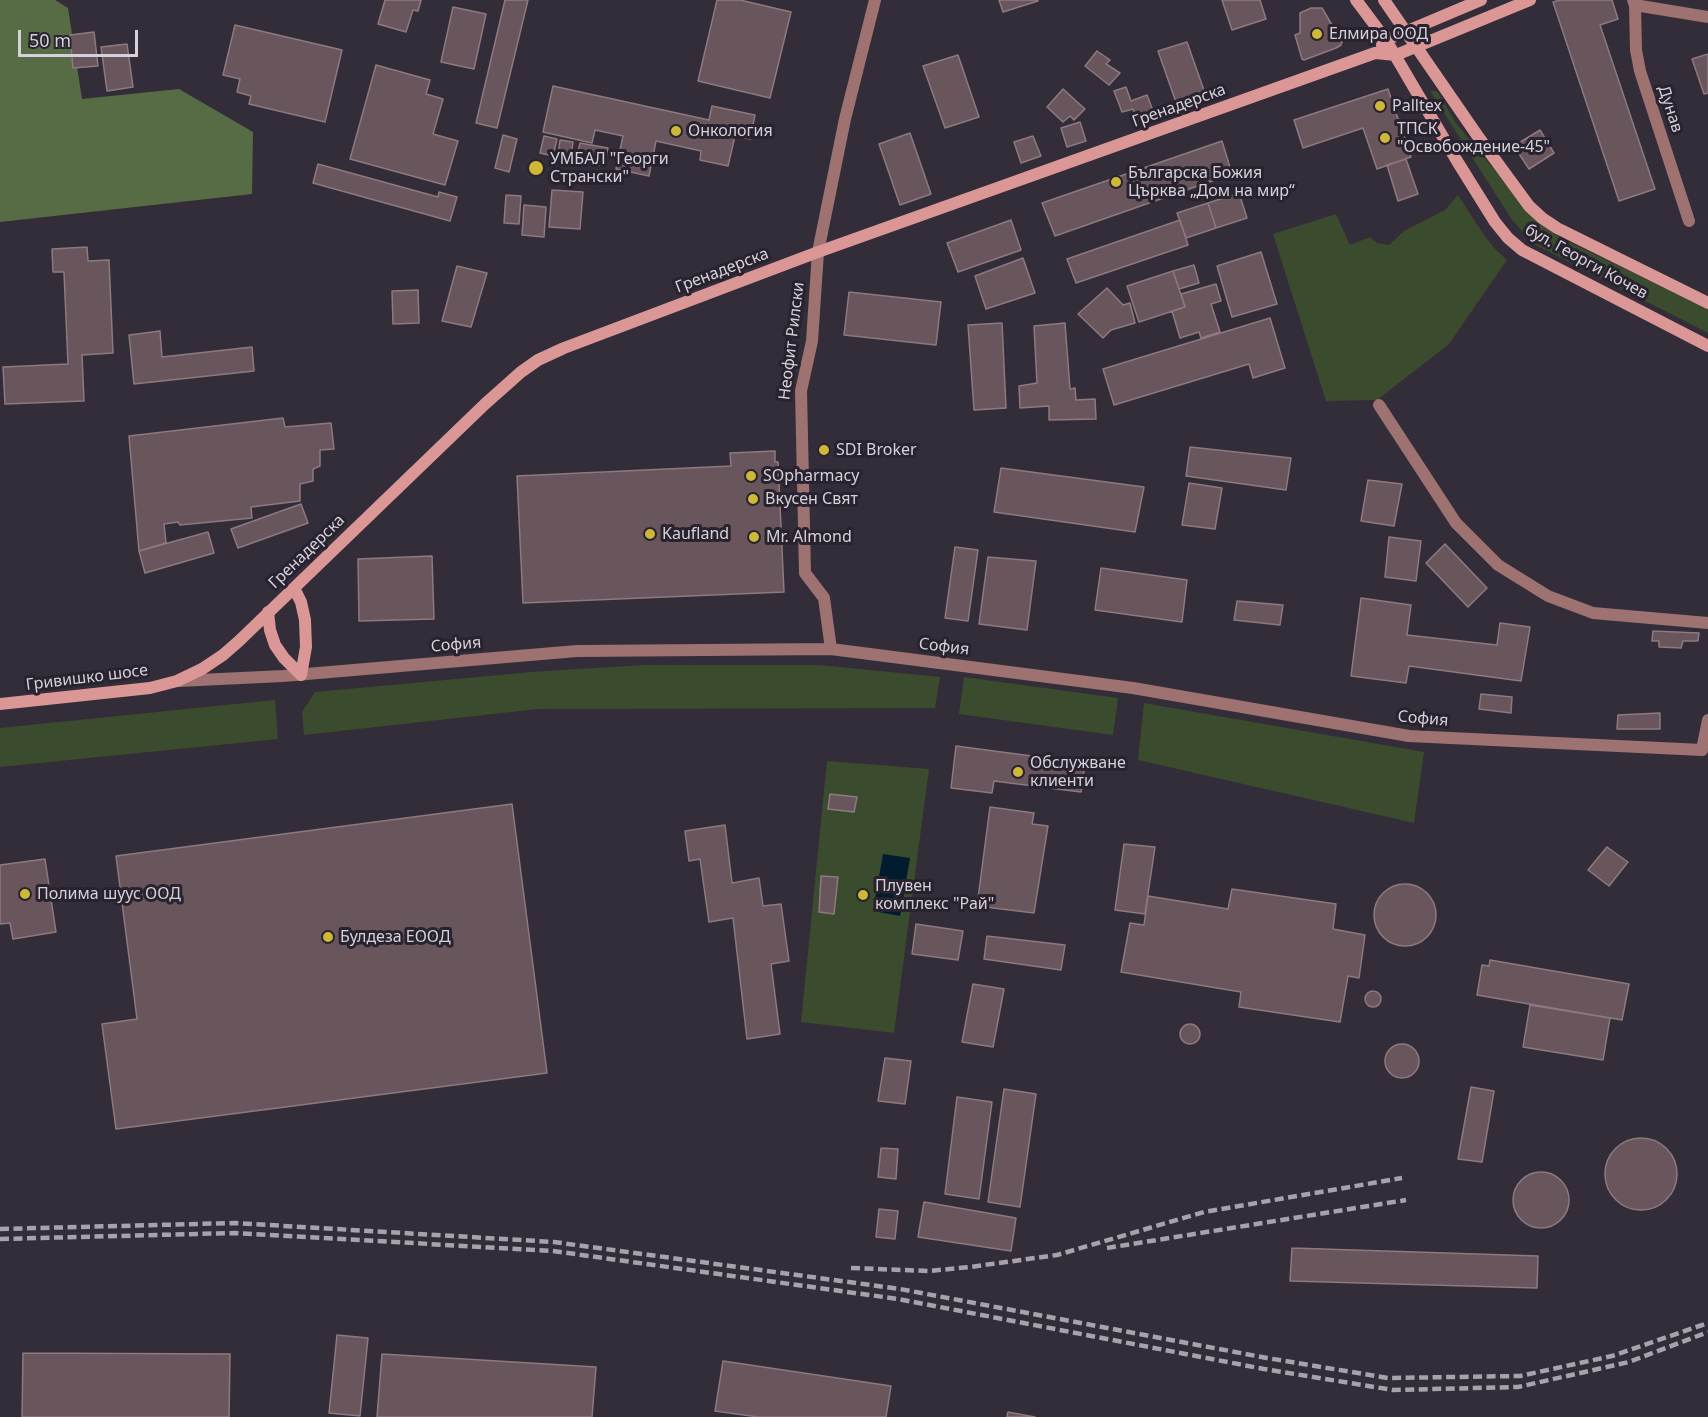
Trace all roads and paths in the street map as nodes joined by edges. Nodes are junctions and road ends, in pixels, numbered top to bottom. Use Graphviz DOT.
graph roads {
  1 [pos="875,0"];
  2 [pos="1356,0"];
  3 [pos="1384,0"];
  4 [pos="1481,0"];
  5 [pos="1530,0"];
  6 [pos="1634,2"];
  7 [pos="1708,17"];
  8 [pos="1405,31"];
  9 [pos="1386,40"];
  10 [pos="1416,47"];
  11 [pos="1375,53"];
  12 [pos="1396,55"];
  13 [pos="1689,221"];
  14 [pos="818,252"];
  15 [pos="1708,303"];
  16 [pos="1708,346"];
  17 [pos="1379,405"];
  18 [pos="294,588"];
  19 [pos="268,612"];
  20 [pos="1708,623"];
  21 [pos="831,649"];
  22 [pos="301,675"];
  23 [pos="177,681"];
  24 [pos="0,704"];
  25 [pos="1708,720"];
  1 -- 14 [label="street, Неофит Рилски"];
  2 -- 9 [label="street, бул. Георги Кочев"];
  3 -- 8 [label="street, бул. Георги Кочев"];
  4 -- 8 [label="street"];
  5 -- 10 [label="street, Гренадерска"];
  6 -- 7 [label="street"];
  6 -- 13 [label="street, Дунав"];
  8 -- 9 [label="street"];
  8 -- 10 [label="street, бул. Георги Кочев"];
  9 -- 11 [label="street"];
  9 -- 12 [label="street, бул. Георги Кочев"];
  10 -- 12 [label="street, Гренадерска"];
  10 -- 15 [label="street, бул. Георги Кочев"];
  11 -- 12 [label="street, Гренадерска"];
  11 -- 14 [label="street, Гренадерска"];
  12 -- 16 [label="street, бул. Георги Кочев"];
  14 -- 18 [label="street, Гренадерска"];
  14 -- 21 [label="street, Неофит Рилски"];
  17 -- 20 [label="street"];
  18 -- 19 [label="street, Гренадерска"];
  18 -- 22 [label="street"];
  19 -- 22 [label="street"];
  19 -- 23 [label="street, Гренадерска"];
  21 -- 22 [label="street, София"];
  21 -- 25 [label="street, София"];
  22 -- 23 [label="street, София"];
  23 -- 24 [label="street, Гривишко шосе"];
}
